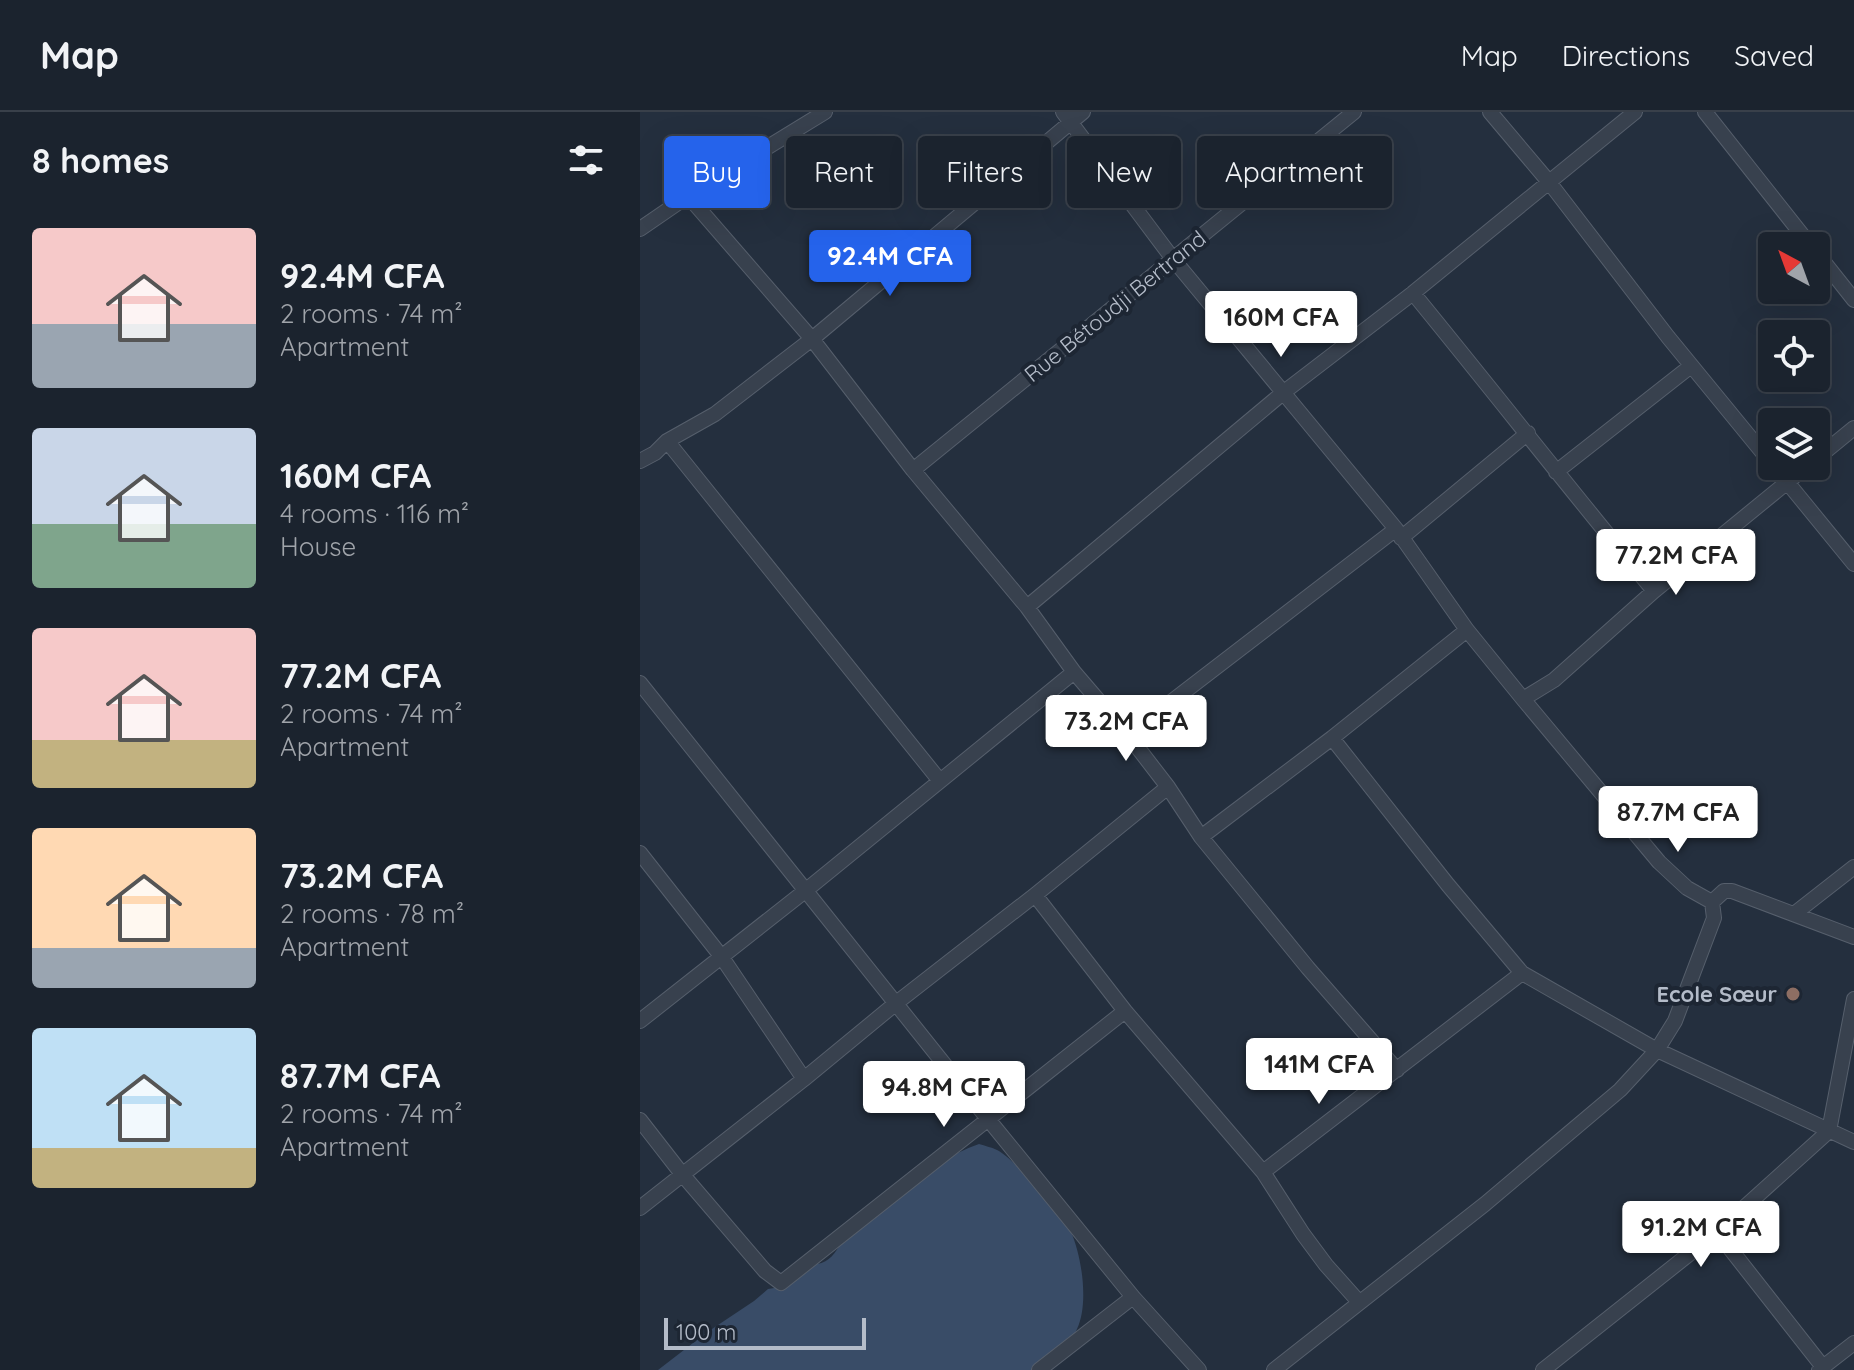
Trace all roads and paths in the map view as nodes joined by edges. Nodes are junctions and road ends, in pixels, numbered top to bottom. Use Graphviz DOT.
graph roads {
  1 [pos="825,112"];
  2 [pos="1083,112"];
  3 [pos="1354,112"];
  4 [pos="1490,112"];
  5 [pos="1635,112"];
  6 [pos="1705,112"];
  7 [pos="1067,117"];
  8 [pos="770,146"];
  9 [pos="1549,182"];
  10 [pos="671,208"];
  11 [pos="698,208"];
  12 [pos="640,229"];
  13 [pos="1800,232"];
  14 [pos="1173,259"];
  15 [pos="1830,270"];
  16 [pos="1413,293"];
  17 [pos="1854,300"];
  18 [pos="812,339"];
  19 [pos="1691,366"];
  20 [pos="1284,392"];
  21 [pos="1854,428"];
  22 [pos="1528,433"];
  23 [pos="667,441"];
  24 [pos="1758,447"];
  25 [pos="1830,448"];
  26 [pos="640,461"];
  27 [pos="913,470"];
  28 [pos="1556,472"];
  29 [pos="1790,480"];
  30 [pos="1787,482"];
  31 [pos="1399,534"];
  32 [pos="1854,564"];
  33 [pos="1654,591"];
  34 [pos="1027,607"];
  35 [pos="1467,630"];
  36 [pos="1074,672"];
  37 [pos="640,683"];
  38 [pos="1523,699"];
  39 [pos="1128,735"];
  40 [pos="1332,738"];
  41 [pos="940,781"];
  42 [pos="1168,787"];
  43 [pos="1201,837"];
  44 [pos="640,853"];
  45 [pos="1854,867"];
  46 [pos="805,891"];
  47 [pos="1035,895"];
  48 [pos="1712,902"];
  49 [pos="1794,914"];
  50 [pos="1854,937"];
  51 [pos="721,956"];
  52 [pos="1522,973"];
  53 [pos="1854,999"];
  54 [pos="895,1004"];
  55 [pos="1125,1011"];
  56 [pos="640,1021"];
  57 [pos="1657,1050"];
  58 [pos="1397,1070"];
  59 [pos="804,1079"];
  60 [pos="988,1119"];
  61 [pos="640,1120"];
  62 [pos="1829,1131"];
  63 [pos="1854,1142"];
  64 [pos="1263,1172"];
  65 [pos="682,1174"];
  66 [pos="640,1208"];
  67 [pos="1717,1232"];
  68 [pos="1133,1297"];
  69 [pos="1359,1302"];
  70 [pos="1854,1343"];
  71 [pos="1293,1364"];
  72 [pos="1821,1368"];
  73 [pos="1039,1370"];
  74 [pos="1199,1370"];
  75 [pos="1274,1370"];
  76 [pos="1543,1370"];
  1 -- 8 [label="street"];
  2 -- 7 [label="street"];
  3 -- 14 [label="street, Rue Bétoudji Bertrand"];
  4 -- 9 [label="street"];
  5 -- 9 [label="street"];
  6 -- 13 [label="street"];
  7 -- 14 [label="street"];
  7 -- 18 [label="street"];
  9 -- 16 [label="street"];
  9 -- 19 [label="street"];
  10 -- 12 [label="street"];
  11 -- 18 [label="street"];
  14 -- 20 [label="street"];
  14 -- 27 [label="street, Rue Bétoudji Bertrand"];
  15 -- 17 [label="street"];
  16 -- 20 [label="street"];
  16 -- 22 [label="street"];
  18 -- 23 [label="street"];
  18 -- 27 [label="street"];
  19 -- 24 [label="street"];
  19 -- 28 [label="street"];
  20 -- 31 [label="street"];
  20 -- 34 [label="street"];
  21 -- 25 [label="street"];
  22 -- 28 [label="street"];
  22 -- 31 [label="street"];
  23 -- 26 [label="street"];
  23 -- 41 [label="street"];
  27 -- 34 [label="street"];
  28 -- 33 [label="street"];
  29 -- 30 [label="street"];
  30 -- 32 [label="street"];
  30 -- 33 [label="street"];
  31 -- 35 [label="street"];
  31 -- 39 [label="street"];
  33 -- 38 [label="street"];
  34 -- 36 [label="street"];
  35 -- 38 [label="street"];
  35 -- 40 [label="street"];
  36 -- 39 [label="street"];
  36 -- 41 [label="street"];
  37 -- 46 [label="street"];
  38 -- 48 [label="street"];
  39 -- 42 [label="street"];
  40 -- 43 [label="street"];
  40 -- 52 [label="street"];
  41 -- 46 [label="street"];
  42 -- 43 [label="street"];
  42 -- 47 [label="street"];
  43 -- 58 [label="street"];
  44 -- 51 [label="street"];
  45 -- 49 [label="street"];
  46 -- 51 [label="street"];
  46 -- 54 [label="street"];
  47 -- 54 [label="street"];
  47 -- 55 [label="street"];
  48 -- 49 [label="street"];
  48 -- 57 [label="street"];
  49 -- 50 [label="street"];
  51 -- 56 [label="street"];
  51 -- 59 [label="street"];
  52 -- 57 [label="street"];
  52 -- 58 [label="street"];
  53 -- 62 [label="street"];
  54 -- 59 [label="street"];
  54 -- 60 [label="street"];
  55 -- 60 [label="street"];
  55 -- 64 [label="street"];
  57 -- 62 [label="street"];
  57 -- 69 [label="street"];
  58 -- 64 [label="street"];
  59 -- 65 [label="street"];
  60 -- 65 [label="street"];
  60 -- 68 [label="street"];
  61 -- 65 [label="street"];
  62 -- 63 [label="street"];
  62 -- 67 [label="street"];
  64 -- 69 [label="street"];
  65 -- 66 [label="street"];
  67 -- 72 [label="street"];
  67 -- 76 [label="street"];
  68 -- 73 [label="street"];
  68 -- 74 [label="street"];
  69 -- 71 [label="street"];
  70 -- 72 [label="street"];
  71 -- 75 [label="street"];
}
